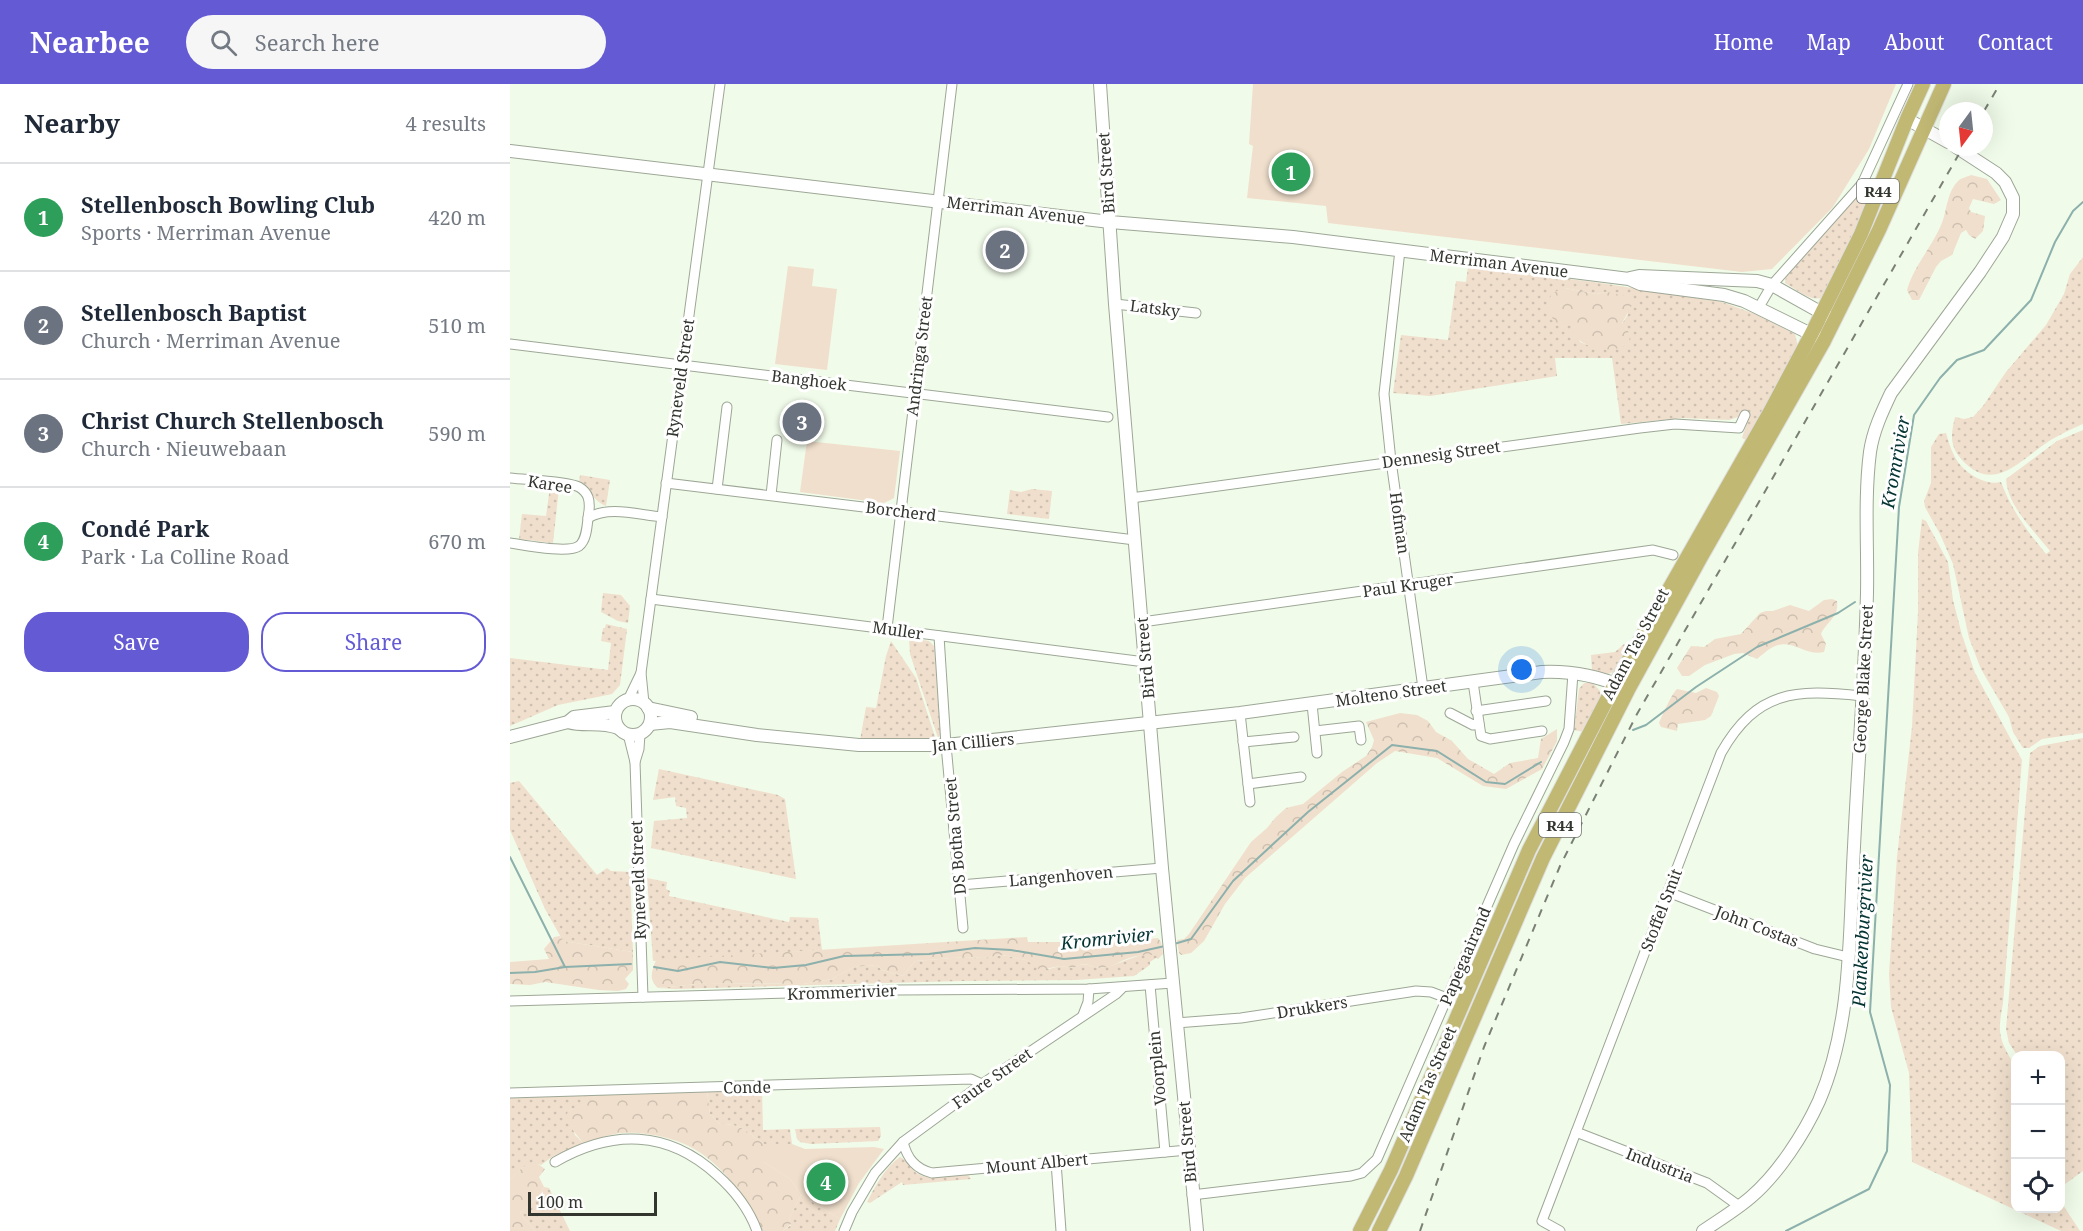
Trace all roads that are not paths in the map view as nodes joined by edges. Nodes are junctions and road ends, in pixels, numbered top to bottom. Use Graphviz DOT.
graph roads {
  1 [pos="720,84"];
  2 [pos="952,84"];
  3 [pos="1100,84"];
  4 [pos="1908,84"];
  5 [pos="1923,84"];
  6 [pos="1944,84"];
  7 [pos="1907,119"];
  8 [pos="1925,129"];
  9 [pos="1939,137"];
  10 [pos="510,151"];
  11 [pos="1969,156"];
  12 [pos="708,175"];
  13 [pos="939,201"];
  14 [pos="1110,222"];
  15 [pos="1400,250"];
  16 [pos="1629,279"];
  17 [pos="1772,285"];
  18 [pos="1115,304"];
  19 [pos="1759,307"];
  20 [pos="1196,313"];
  21 [pos="1822,313"];
  22 [pos="1835,320"];
  23 [pos="1812,333"];
  24 [pos="1824,340"];
  25 [pos="510,344"];
  26 [pos="682,365"];
  27 [pos="915,392"];
  28 [pos="727,407"];
  29 [pos="1744,415"];
  30 [pos="1108,417"];
  31 [pos="777,440"];
  32 [pos="1391,461"];
  33 [pos="510,478"];
  34 [pos="666,483"];
  35 [pos="717,489"];
  36 [pos="588,495"];
  37 [pos="771,495"];
  38 [pos="1131,498"];
  39 [pos="608,511"];
  40 [pos="901,512"];
  41 [pos="662,517"];
  42 [pos="588,518"];
  43 [pos="1135,540"];
  44 [pos="510,543"];
  45 [pos="1673,555"];
  46 [pos="1409,585"];
  47 [pos="651,599"];
  48 [pos="1142,622"];
  49 [pos="887,628"];
  50 [pos="939,636"];
  51 [pos="1145,662"];
  52 [pos="641,673"];
  53 [pos="1573,673"];
  54 [pos="1473,682"];
  55 [pos="1615,684"];
  56 [pos="1423,688"];
  57 [pos="1628,690"];
  58 [pos="1862,696"];
  59 [pos="628,700"];
  60 [pos="1546,701"];
  61 [pos="1312,704"];
  62 [pos="646,705"];
  63 [pos="1476,706"];
  64 [pos="615,712"];
  65 [pos="1240,713"];
  66 [pos="1450,713"];
  67 [pos="568,722"];
  68 [pos="650,724"];
  69 [pos="1151,724"];
  70 [pos="1479,724"];
  71 [pos="622,731"];
  72 [pos="1315,731"];
  73 [pos="1542,731"];
  74 [pos="640,734"];
  75 [pos="510,737"];
  76 [pos="1294,737"];
  77 [pos="795,739"];
  78 [pos="1361,740"];
  79 [pos="1243,742"];
  80 [pos="946,746"];
  81 [pos="1317,753"];
  82 [pos="635,762"];
  83 [pos="1302,777"];
  84 [pos="1248,784"];
  85 [pos="1250,802"];
  86 [pos="1162,868"];
  87 [pos="960,885"];
  88 [pos="1668,891"];
  89 [pos="963,928"];
  90 [pos="1848,957"];
  91 [pos="1173,983"];
  92 [pos="1150,985"];
  93 [pos="1123,987"];
  94 [pos="1089,988"];
  95 [pos="643,998"];
  96 [pos="1447,998"];
  97 [pos="510,1001"];
  98 [pos="1083,1015"];
  99 [pos="1176,1023"];
  100 [pos="982,1084"];
  101 [pos="510,1093"];
  102 [pos="1576,1132"];
  103 [pos="903,1142"];
  104 [pos="1188,1150"];
  105 [pos="1165,1152"];
  106 [pos="555,1162"];
  107 [pos="1056,1162"];
  108 [pos="1391,1170"];
  109 [pos="1406,1176"];
  110 [pos="1192,1195"];
  111 [pos="1739,1206"];
  112 [pos="757,1231"];
  113 [pos="844,1231"];
  114 [pos="1061,1231"];
  115 [pos="1197,1231"];
  116 [pos="1360,1231"];
  117 [pos="1379,1231"];
  118 [pos="1560,1231"];
  119 [pos="1703,1231"];
  1 -- 12 [label="street, Ryneveld Street"];
  2 -- 13 [label="street, Andringa Street"];
  3 -- 14 [label="street, Bird Street"];
  4 -- 17 [label="street"];
  5 -- 7 [label="main road, Adam Tas Street / R44"];
  6 -- 8 [label="main road, Adam Tas Street / R44"];
  7 -- 8 [label="street"];
  7 -- 21 [label="main road, Adam Tas Street / R44"];
  8 -- 9 [label="street"];
  8 -- 22 [label="main road, Adam Tas Street / R44"];
  10 -- 12 [label="street, Merriman Avenue"];
  11 -- 58 [label="street, George Blake Street"];
  12 -- 13 [label="street, Merriman Avenue"];
  12 -- 26 [label="street, Ryneveld Street"];
  13 -- 14 [label="street, Merriman Avenue"];
  13 -- 27 [label="street, Andringa Street"];
  14 -- 15 [label="street, Merriman Avenue"];
  14 -- 18 [label="street, Bird Street"];
  15 -- 16 [label="street, Merriman Avenue"];
  15 -- 32 [label="street, Hofman"];
  16 -- 17 [label="street, Merriman Avenue"];
  16 -- 19 [label="street, Merriman Avenue"];
  17 -- 19 [label="street"];
  17 -- 21 [label="street, Merriman Avenue"];
  18 -- 20 [label="street, Latsky"];
  18 -- 38 [label="street, Bird Street"];
  19 -- 23 [label="street, Merriman Avenue"];
  21 -- 22 [label="street, Merriman Avenue"];
  21 -- 23 [label="main road, Adam Tas Street / R44"];
  22 -- 24 [label="main road, Adam Tas Street / R44"];
  23 -- 24 [label="street, Merriman Avenue"];
  23 -- 55 [label="main road, Adam Tas Street / R44"];
  24 -- 57 [label="main road, Adam Tas Street / R44"];
  25 -- 26 [label="street, Banghoek"];
  26 -- 27 [label="street, Banghoek"];
  26 -- 34 [label="street, Ryneveld Street"];
  27 -- 30 [label="street, Banghoek"];
  27 -- 40 [label="street, Andringa Street"];
  28 -- 35 [label="street"];
  29 -- 32 [label="street, Dennesig Street"];
  31 -- 37 [label="street"];
  32 -- 38 [label="street, Dennesig Street"];
  32 -- 46 [label="street, Hofman"];
  33 -- 36 [label="street, Karee"];
  34 -- 35 [label="street, Borcherd"];
  34 -- 41 [label="street, Ryneveld Street"];
  35 -- 37 [label="street, Borcherd"];
  36 -- 39 [label="street, Karee"];
  36 -- 42 [label="street, Karee"];
  37 -- 40 [label="street, Borcherd"];
  38 -- 43 [label="street, Bird Street"];
  39 -- 41 [label="street"];
  39 -- 42 [label="street"];
  40 -- 43 [label="street, Borcherd"];
  40 -- 49 [label="street, Andringa Street"];
  41 -- 47 [label="street, Ryneveld Street"];
  42 -- 44 [label="street"];
  43 -- 48 [label="street, Bird Street"];
  45 -- 46 [label="street, Paul Kruger"];
  46 -- 48 [label="street, Paul Kruger"];
  46 -- 56 [label="street, Hofman"];
  47 -- 49 [label="street, Muller"];
  47 -- 52 [label="street, Ryneveld Street"];
  48 -- 51 [label="street, Bird Street"];
  49 -- 50 [label="street, Muller"];
  50 -- 51 [label="street, Muller"];
  50 -- 80 [label="street, DS Botha Street"];
  51 -- 69 [label="street, Bird Street"];
  52 -- 59 [label="street, Ryneveld Street"];
  52 -- 62 [label="street, Ryneveld Street"];
  53 -- 54 [label="street, Molteno Street"];
  53 -- 55 [label="street, Molteno Street"];
  53 -- 96 [label="street, Papegaairand"];
  54 -- 56 [label="street, Molteno Street"];
  54 -- 63 [label="street"];
  55 -- 57 [label="street, Molteno Street"];
  55 -- 108 [label="main road, Adam Tas Street / R44"];
  56 -- 61 [label="street, Molteno Street"];
  57 -- 109 [label="main road, Adam Tas Street / R44"];
  58 -- 88 [label="street, Stoffel Smit"];
  58 -- 90 [label="street, George Blake Street"];
  59 -- 62 [label="street"];
  59 -- 64 [label="street"];
  60 -- 63 [label="street"];
  61 -- 65 [label="street, Molteno Street"];
  61 -- 72 [label="street"];
  62 -- 68 [label="street"];
  62 -- 77 [label="street, Jan Cilliers"];
  63 -- 70 [label="street"];
  64 -- 67 [label="street"];
  64 -- 71 [label="street"];
  65 -- 69 [label="street, Molteno Street"];
  65 -- 79 [label="street"];
  66 -- 70 [label="street"];
  67 -- 71 [label="street"];
  67 -- 75 [label="street"];
  68 -- 74 [label="street"];
  68 -- 77 [label="street, Jan Cilliers"];
  69 -- 80 [label="street, Jan Cilliers"];
  69 -- 86 [label="street, Bird Street"];
  70 -- 73 [label="street"];
  71 -- 74 [label="street"];
  71 -- 82 [label="street, Ryneveld Street"];
  72 -- 78 [label="street"];
  72 -- 81 [label="street"];
  74 -- 82 [label="street, Ryneveld Street"];
  76 -- 79 [label="street"];
  77 -- 80 [label="street, Jan Cilliers"];
  79 -- 84 [label="street"];
  80 -- 87 [label="street, DS Botha Street"];
  82 -- 95 [label="street, Ryneveld Street"];
  83 -- 84 [label="street"];
  84 -- 85 [label="street"];
  86 -- 87 [label="street, Langenhoven"];
  86 -- 91 [label="street, Bird Street"];
  87 -- 89 [label="street, DS Botha Street"];
  88 -- 90 [label="street, John Costas"];
  88 -- 102 [label="street, Stoffel Smit"];
  90 -- 111 [label="street, George Blake Street"];
  91 -- 92 [label="street, Krommerivier"];
  91 -- 99 [label="street, Bird Street"];
  92 -- 93 [label="street, Krommerivier"];
  92 -- 105 [label="street, Voorplein"];
  93 -- 94 [label="street, Krommerivier"];
  93 -- 98 [label="street, Faure Street"];
  94 -- 95 [label="street, Krommerivier"];
  94 -- 98 [label="street"];
  95 -- 97 [label="street, Krommerivier"];
  96 -- 99 [label="street, Drukkers"];
  96 -- 110 [label="street, Papegaairand"];
  98 -- 100 [label="street, Faure Street"];
  99 -- 104 [label="street, Bird Street"];
  100 -- 101 [label="street, Conde"];
  100 -- 103 [label="street, Faure Street"];
  102 -- 111 [label="street, Industria"];
  102 -- 118 [label="street, Stoffel Smit"];
  103 -- 107 [label="street, Mount Albert"];
  103 -- 113 [label="street, Faure Street"];
  104 -- 105 [label="street, Mount Albert"];
  104 -- 110 [label="street, Bird Street"];
  105 -- 107 [label="street, Mount Albert"];
  106 -- 112 [label="street"];
  107 -- 114 [label="street"];
  108 -- 109 [label="main road"];
  108 -- 116 [label="main road, Adam Tas Street / R44"];
  109 -- 117 [label="main road, Adam Tas Street / R44"];
  110 -- 115 [label="street, Bird Street"];
  111 -- 119 [label="street, George Blake Street"];
}
